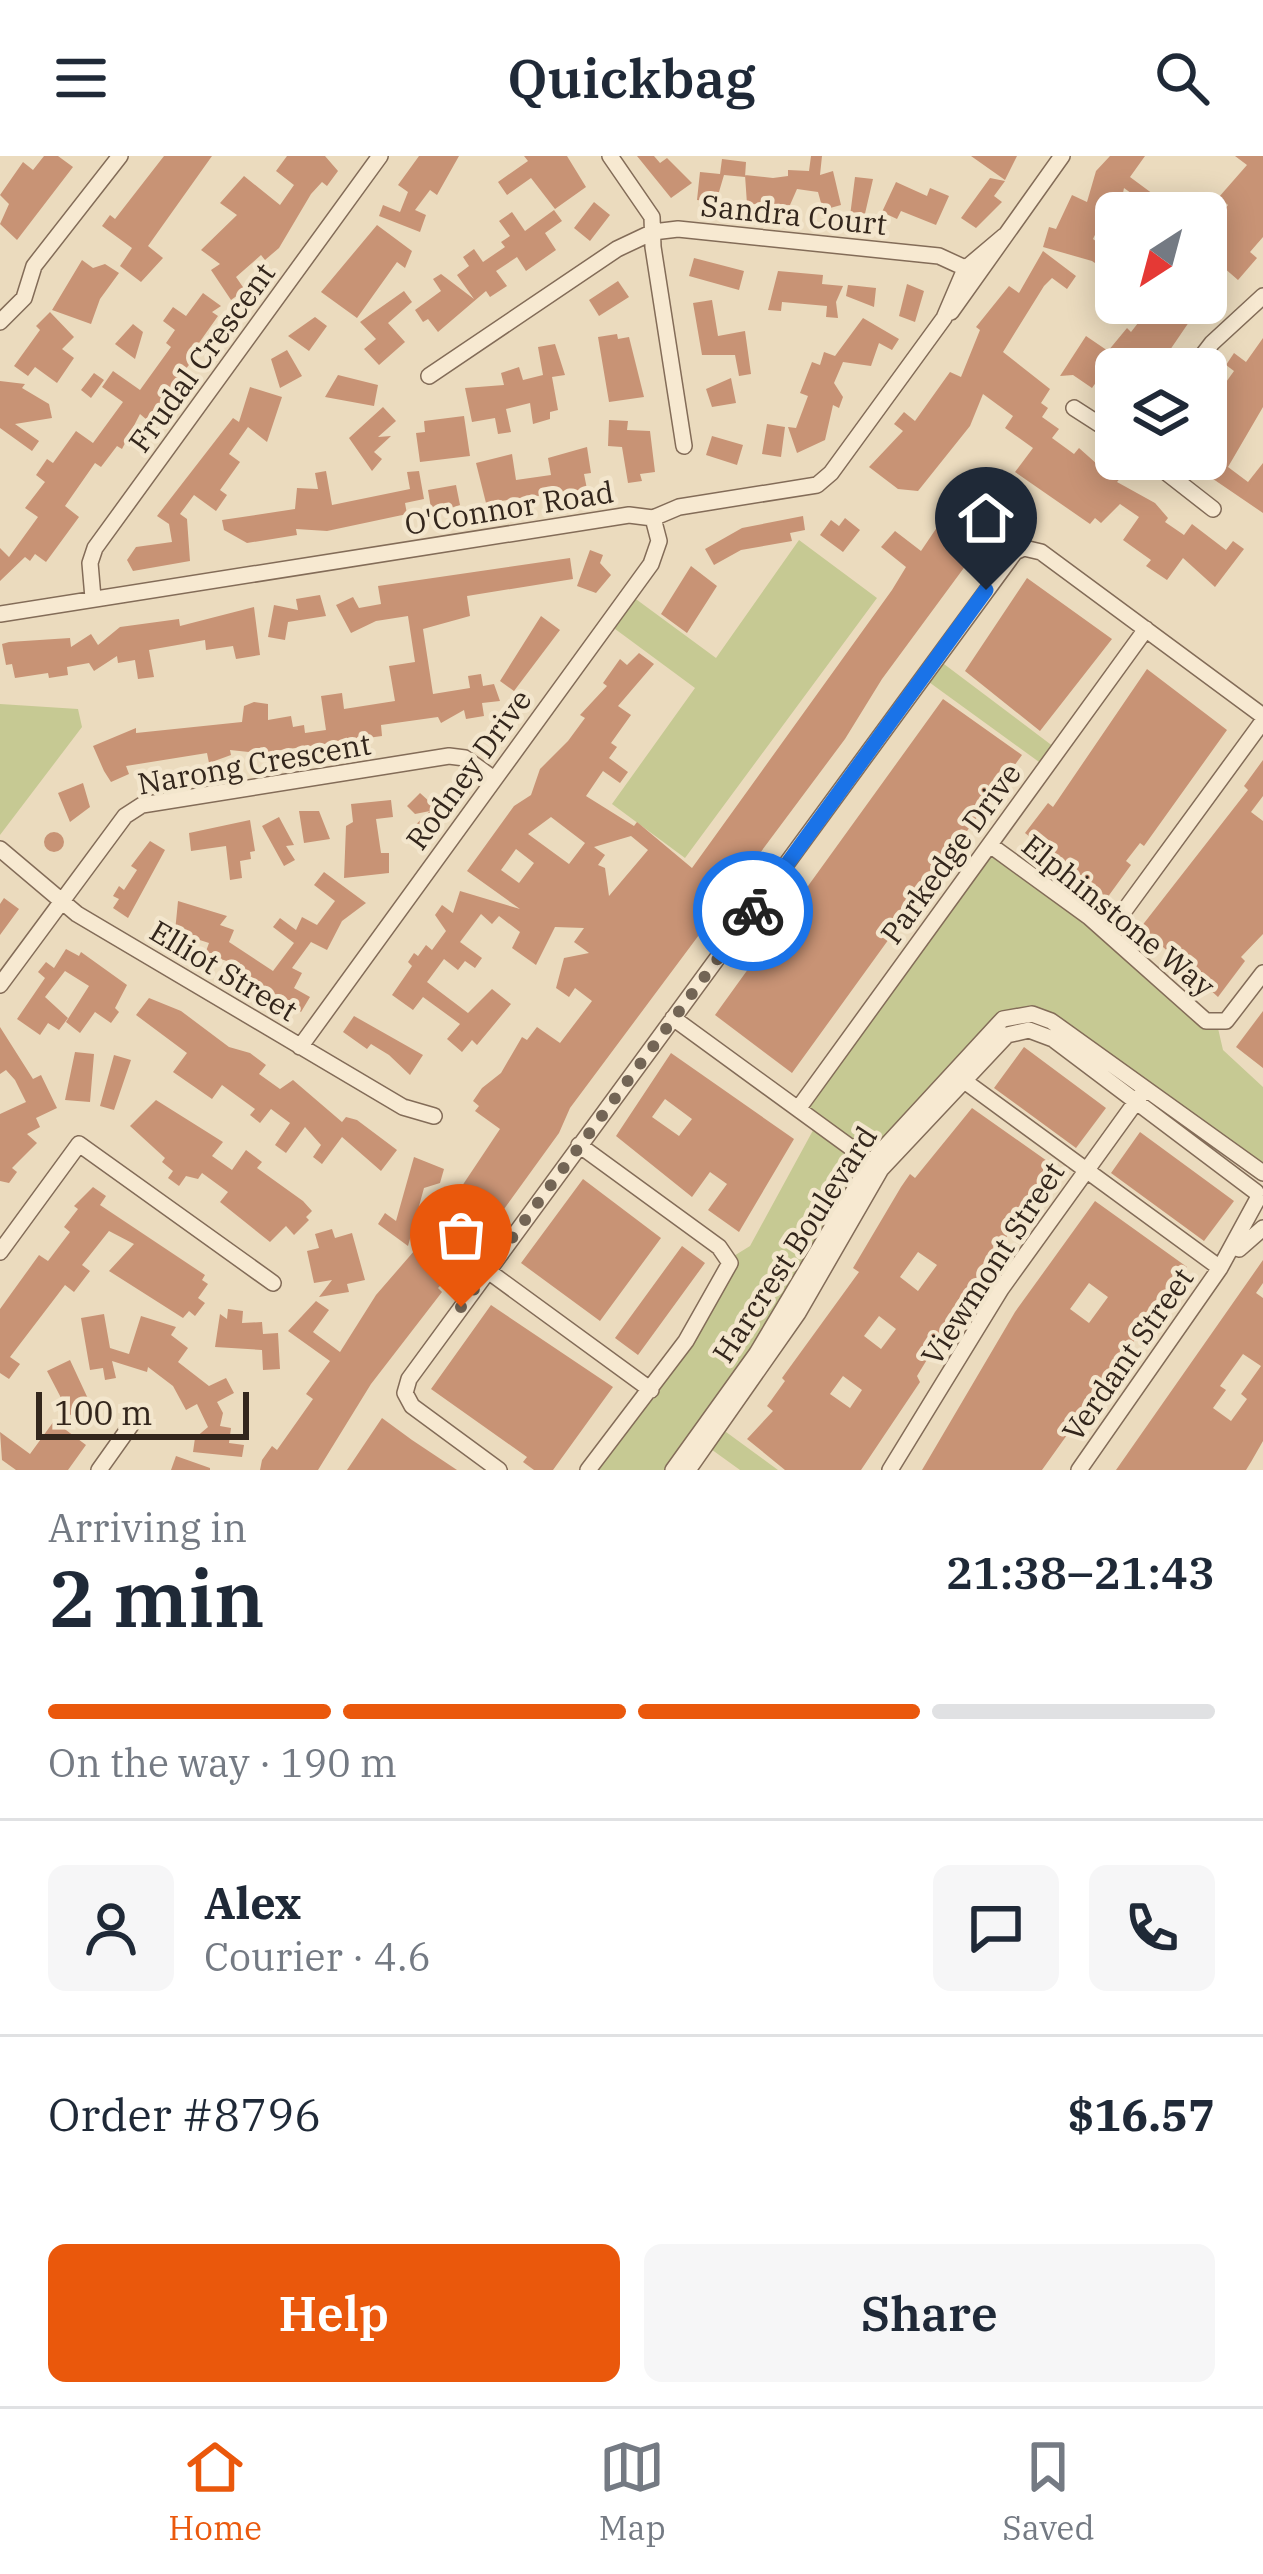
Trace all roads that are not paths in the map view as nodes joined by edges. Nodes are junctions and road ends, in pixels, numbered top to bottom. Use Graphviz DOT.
graph roads {
  1 [pos="120,156"];
  2 [pos="380,156"];
  3 [pos="610,156"];
  4 [pos="1062,156"];
  5 [pos="653,232"];
  6 [pos="971,270"];
  7 [pos="1263,296"];
  8 [pos="0,322"];
  9 [pos="1209,348"];
  10 [pos="429,376"];
  11 [pos="1074,408"];
  12 [pos="1095,422"];
  13 [pos="684,446"];
  14 [pos="1176,480"];
  15 [pos="1213,509"];
  16 [pos="653,518"];
  17 [pos="93,598"];
  18 [pos="0,614"];
  19 [pos="1146,629"];
  20 [pos="1263,718"];
  21 [pos="494,778"];
  22 [pos="990,845"];
  23 [pos="0,849"];
  24 [pos="62,903"];
  25 [pos="1108,933"];
  26 [pos="1263,973"];
  27 [pos="0,985"];
  28 [pos="673,1018"];
  29 [pos="300,1047"];
  30 [pos="963,1080"];
  31 [pos="1141,1095"];
  32 [pos="798,1109"];
  33 [pos="434,1116"];
  34 [pos="579,1145"];
  35 [pos="876,1166"];
  36 [pos="1086,1170"];
  37 [pos="1260,1191"];
  38 [pos="1263,1228"];
  39 [pos="0,1252"];
  40 [pos="1220,1268"];
  41 [pos="488,1270"];
  42 [pos="273,1282"];
  43 [pos="651,1390"];
  44 [pos="136,1418"];
  45 [pos="99,1470"];
  46 [pos="499,1470"];
  47 [pos="588,1470"];
  48 [pos="673,1470"];
  49 [pos="688,1470"];
  50 [pos="890,1470"];
  51 [pos="1078,1470"];
  1 -- 8 [label="street"];
  2 -- 17 [label="street, Frudal Crescent"];
  3 -- 5 [label="street"];
  4 -- 6 [label="street, O'Connor Road"];
  5 -- 6 [label="street, Sandra Court"];
  5 -- 10 [label="street, Sandra Court"];
  5 -- 13 [label="street"];
  6 -- 16 [label="street, O'Connor Road"];
  7 -- 9 [label="street"];
  11 -- 12 [label="street"];
  14 -- 15 [label="street"];
  16 -- 17 [label="street, O'Connor Road"];
  16 -- 21 [label="street, Rodney Drive"];
  17 -- 18 [label="street, O'Connor Road"];
  19 -- 20 [label="street"];
  19 -- 22 [label="street, Parkedge Drive"];
  19 -- 28 [label="street"];
  20 -- 25 [label="street"];
  21 -- 24 [label="street, Narong Crescent"];
  21 -- 29 [label="street, Rodney Drive"];
  22 -- 25 [label="street, Elphinstone Way"];
  22 -- 32 [label="street, Parkedge Drive"];
  23 -- 24 [label="street, Elliot Street"];
  24 -- 27 [label="street, Narong Crescent"];
  24 -- 29 [label="street, Elliot Street"];
  25 -- 26 [label="street, Elphinstone Way"];
  28 -- 32 [label="street"];
  28 -- 34 [label="street"];
  29 -- 33 [label="street, Elliot Street"];
  30 -- 31 [label="street, Harcrest Boulevard"];
  30 -- 35 [label="street, Harcrest Boulevard"];
  30 -- 36 [label="street"];
  31 -- 35 [label="street, Harcrest Boulevard"];
  31 -- 36 [label="street, Viewmont Street"];
  31 -- 37 [label="street, Harcrest Boulevard"];
  32 -- 35 [label="street"];
  34 -- 41 [label="street"];
  34 -- 43 [label="street"];
  35 -- 48 [label="street, Harcrest Boulevard"];
  35 -- 49 [label="street, Harcrest Boulevard"];
  36 -- 40 [label="street"];
  36 -- 50 [label="street, Viewmont Street"];
  37 -- 40 [label="street, Verdant Street"];
  38 -- 40 [label="street, Verdant Street"];
  39 -- 42 [label="street"];
  40 -- 51 [label="street, Verdant Street"];
  41 -- 43 [label="street"];
  41 -- 46 [label="street"];
  43 -- 47 [label="street"];
  44 -- 45 [label="street"];
}
